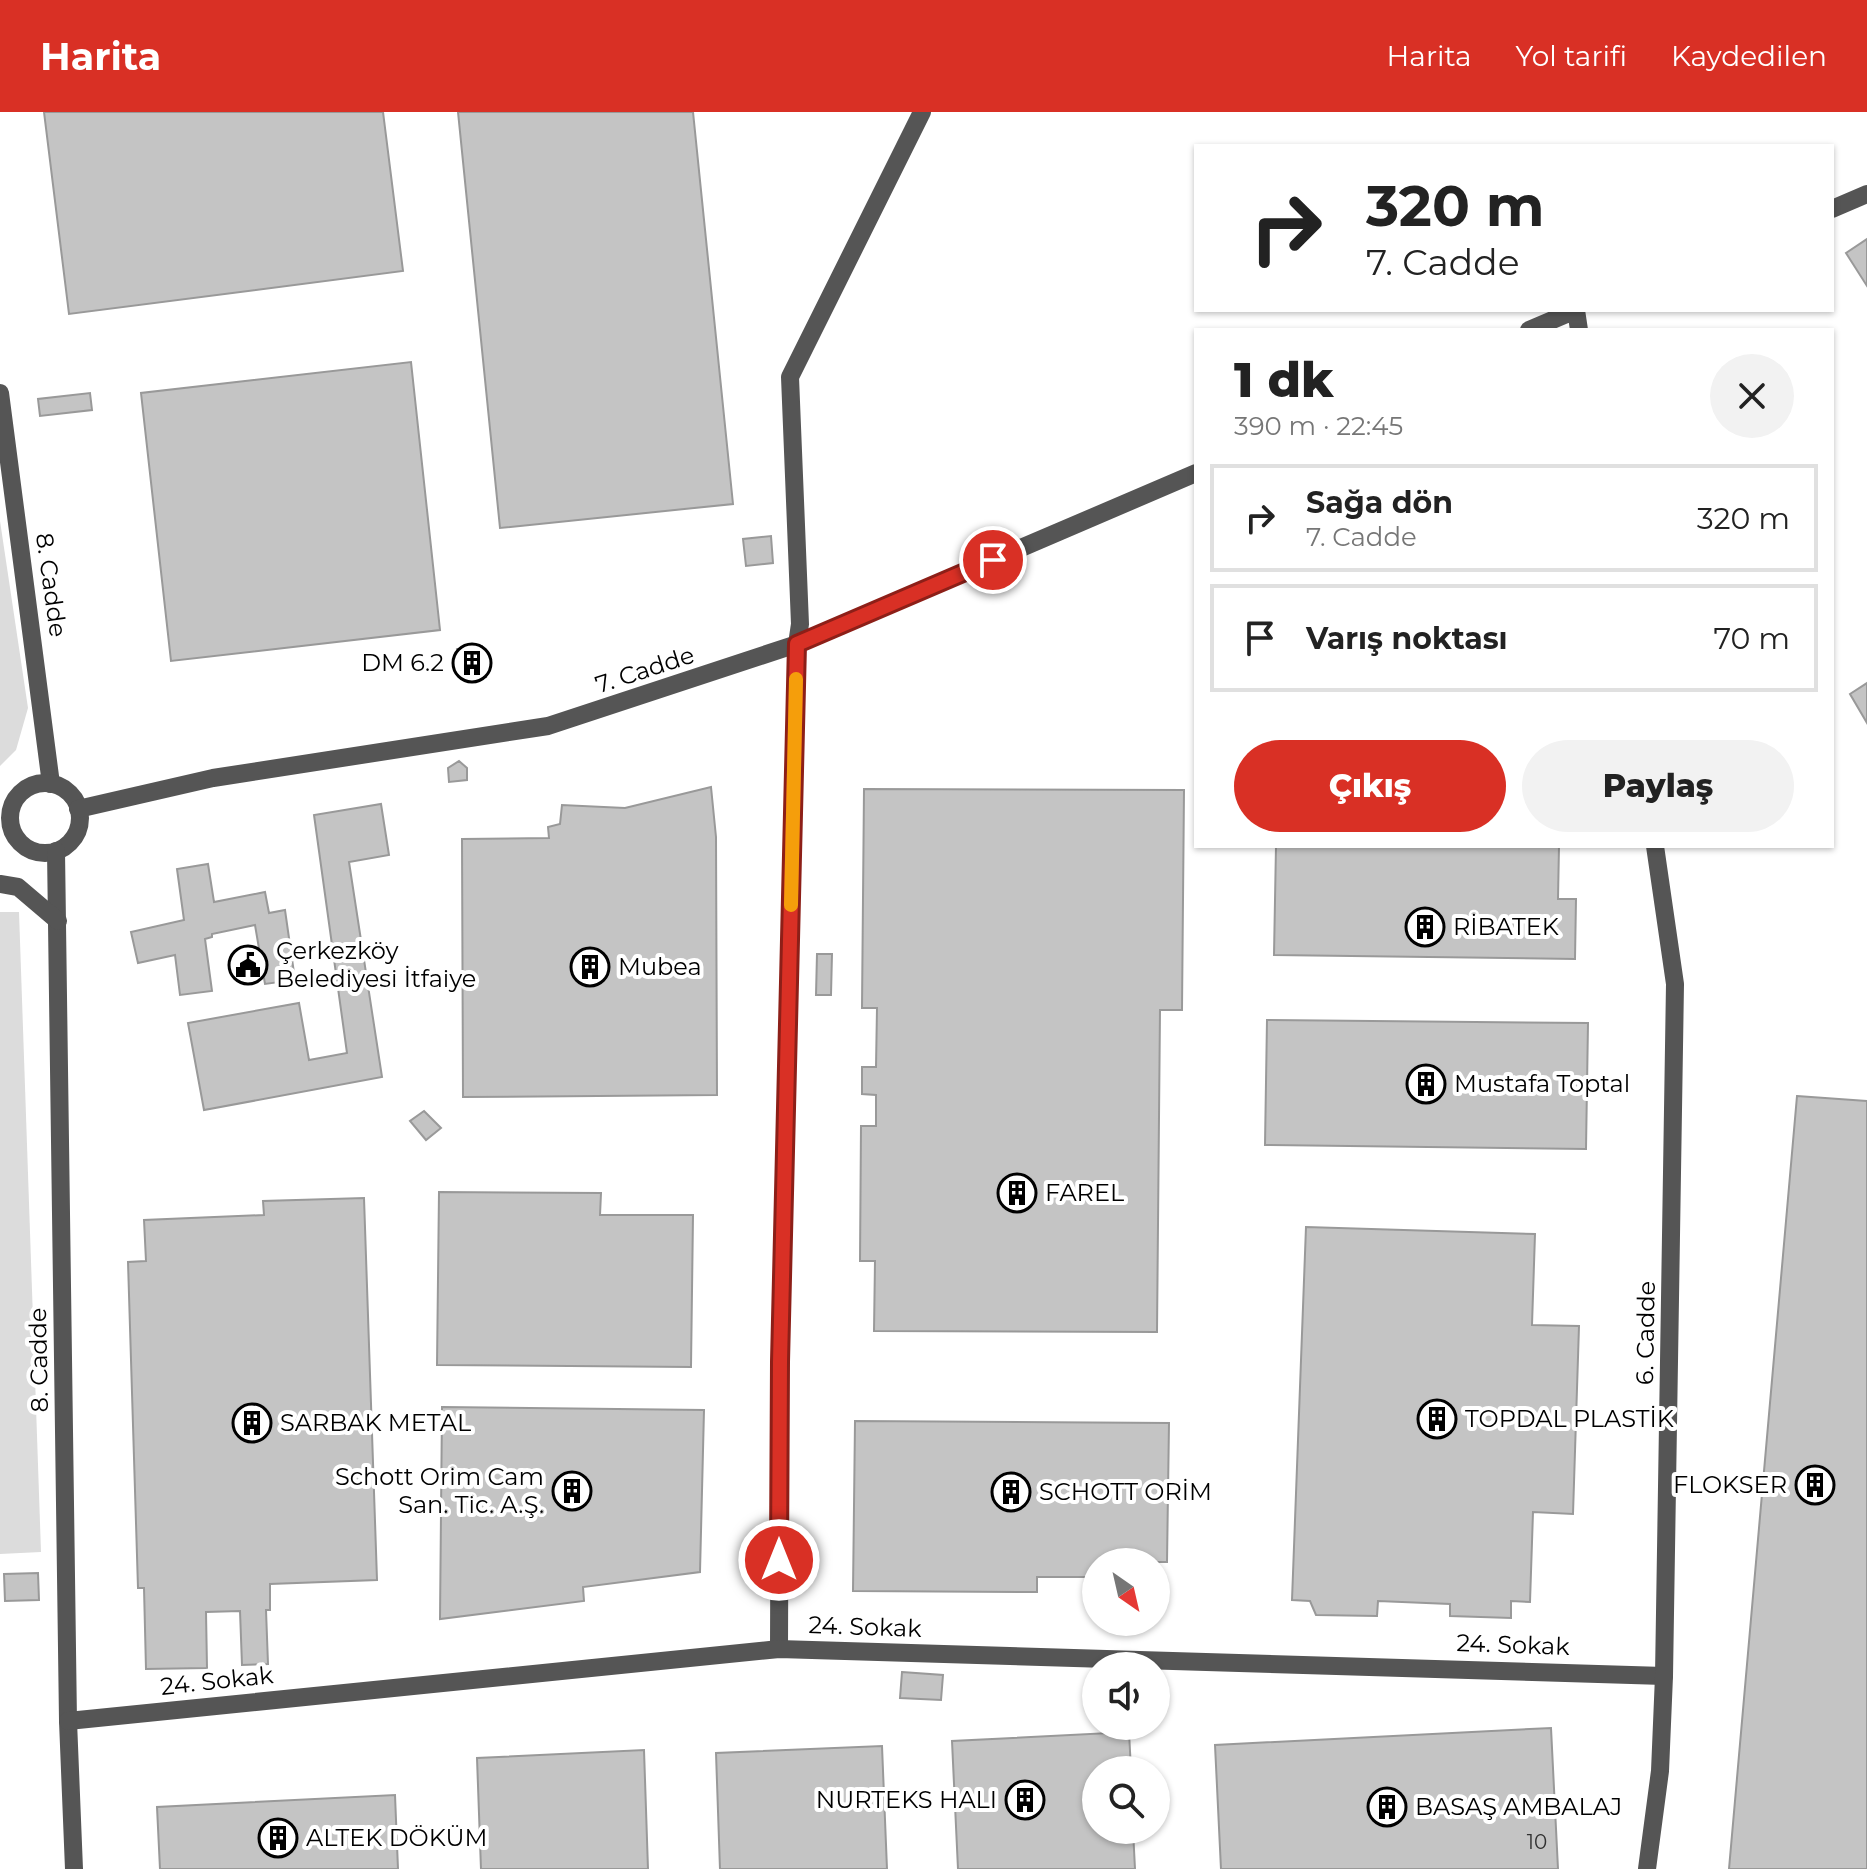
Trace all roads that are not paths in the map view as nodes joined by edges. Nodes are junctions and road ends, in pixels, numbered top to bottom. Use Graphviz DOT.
graph roads {
  1 [pos="922,112"];
  2 [pos="1867,194"];
  3 [pos="1834,208"];
  4 [pos="1571,312"];
  5 [pos="1534,328"];
  6 [pos="0,393"];
  7 [pos="1194,474"];
  8 [pos="797,644"];
  9 [pos="51,784"];
  10 [pos="78,809"];
  11 [pos="5,820"];
  12 [pos="19,842"];
  13 [pos="1655,848"];
  14 [pos="0,849"];
  15 [pos="56,851"];
  16 [pos="0,884"];
  17 [pos="58,921"];
  18 [pos="779,1649"];
  19 [pos="1664,1676"];
  20 [pos="68,1721"];
  21 [pos="74,1869"];
  22 [pos="1647,1869"];
  1 -- 8 [label="street"];
  2 -- 3 [label="street"];
  4 -- 5 [label="street"];
  6 -- 9 [label="street, 8. Cadde"];
  7 -- 8 [label="street, 7. Cadde"];
  8 -- 10 [label="street, 7. Cadde"];
  8 -- 18 [label="street"];
  9 -- 10 [label="street"];
  9 -- 11 [label="street"];
  10 -- 15 [label="street"];
  11 -- 12 [label="street"];
  12 -- 14 [label="street"];
  12 -- 15 [label="street"];
  13 -- 19 [label="street, 6. Cadde"];
  15 -- 17 [label="street, 8. Cadde"];
  16 -- 17 [label="street"];
  17 -- 20 [label="street, 8. Cadde"];
  18 -- 19 [label="street, 24. Sokak"];
  18 -- 20 [label="street, 24. Sokak"];
  19 -- 22 [label="street, 6. Cadde"];
  20 -- 21 [label="street, 8. Cadde"];
}
